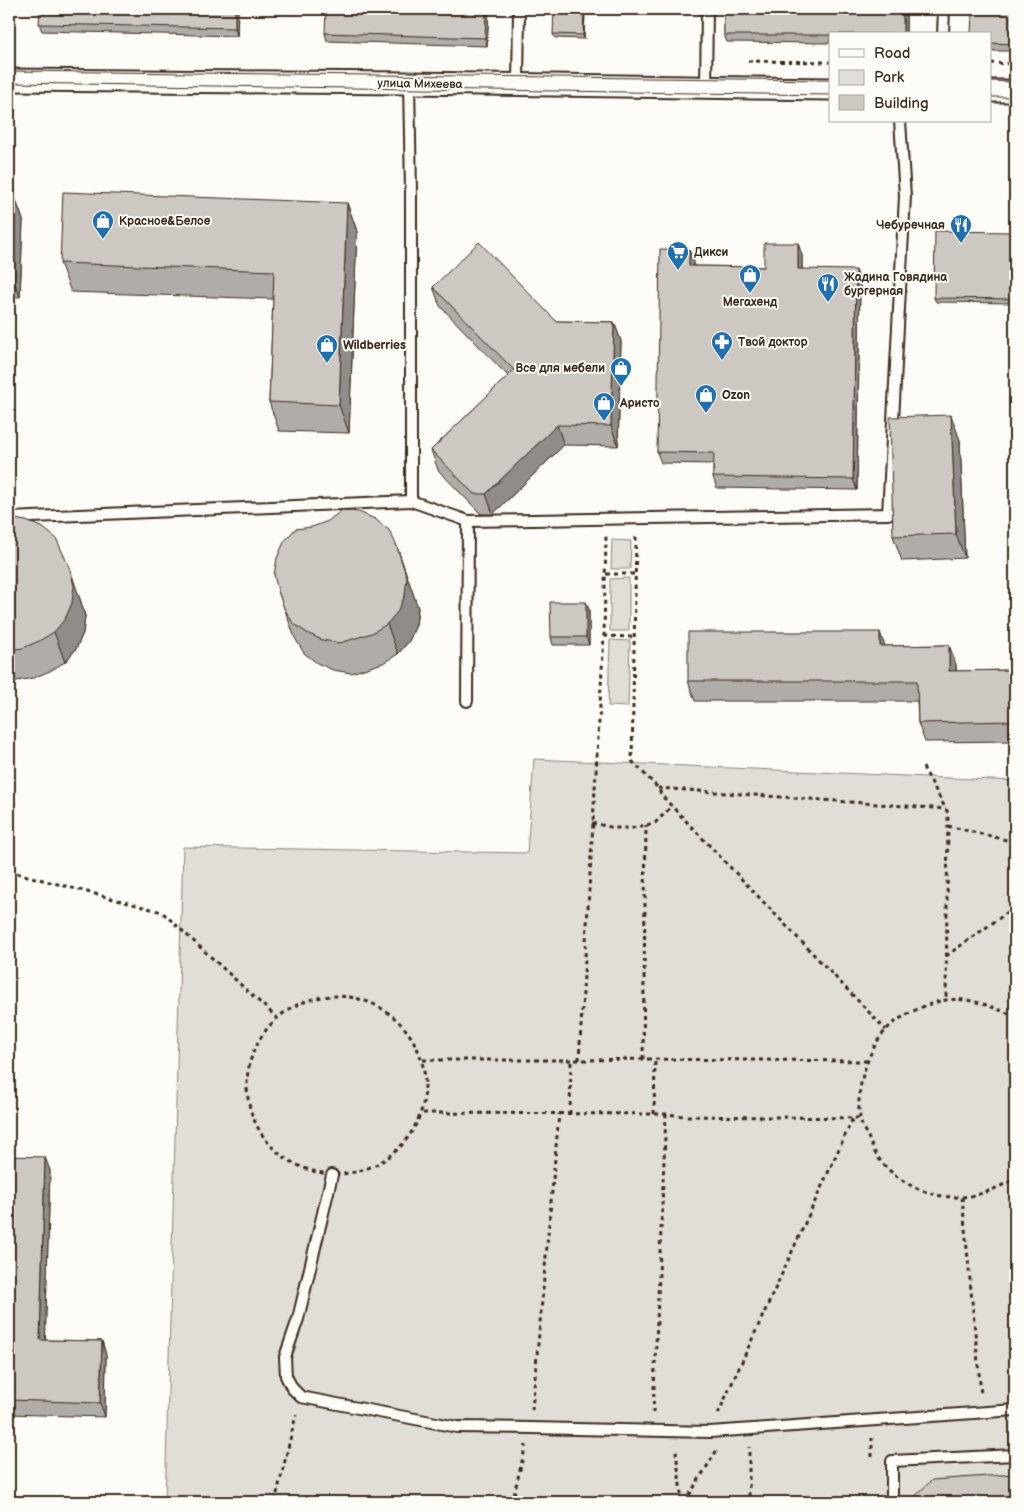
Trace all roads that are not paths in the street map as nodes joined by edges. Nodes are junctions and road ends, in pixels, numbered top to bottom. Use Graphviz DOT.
graph roads {
  1 [pos="519,9"];
  2 [pos="708,9"];
  3 [pos="944,9"];
  4 [pos="943,32"];
  5 [pos="9,80"];
  6 [pos="409,83"];
  7 [pos="518,85"];
  8 [pos="706,87"];
  9 [pos="829,89"];
  10 [pos="992,91"];
  11 [pos="1015,91"];
  12 [pos="900,122"];
  13 [pos="411,501"];
  14 [pos="9,518"];
  15 [pos="468,521"];
  16 [pos="467,701"];
  17 [pos="332,1175"];
  18 [pos="1015,1410"];
  19 [pos="1015,1455"];
  20 [pos="892,1502"];
  1 -- 7 [label="lane"];
  2 -- 8 [label="lane"];
  3 -- 4 [label="lane"];
  5 -- 6 [label="street, улица Михеева"];
  6 -- 7 [label="street, улица Михеева"];
  6 -- 13 [label="lane"];
  7 -- 8 [label="street, улица Михеева"];
  8 -- 9 [label="street, улица Михеева"];
  10 -- 11 [label="street"];
  12 -- 15 [label="lane"];
  13 -- 14 [label="lane"];
  13 -- 15 [label="lane"];
  15 -- 16 [label="lane"];
  17 -- 18 [label="lane"];
  19 -- 20 [label="lane"];
}
